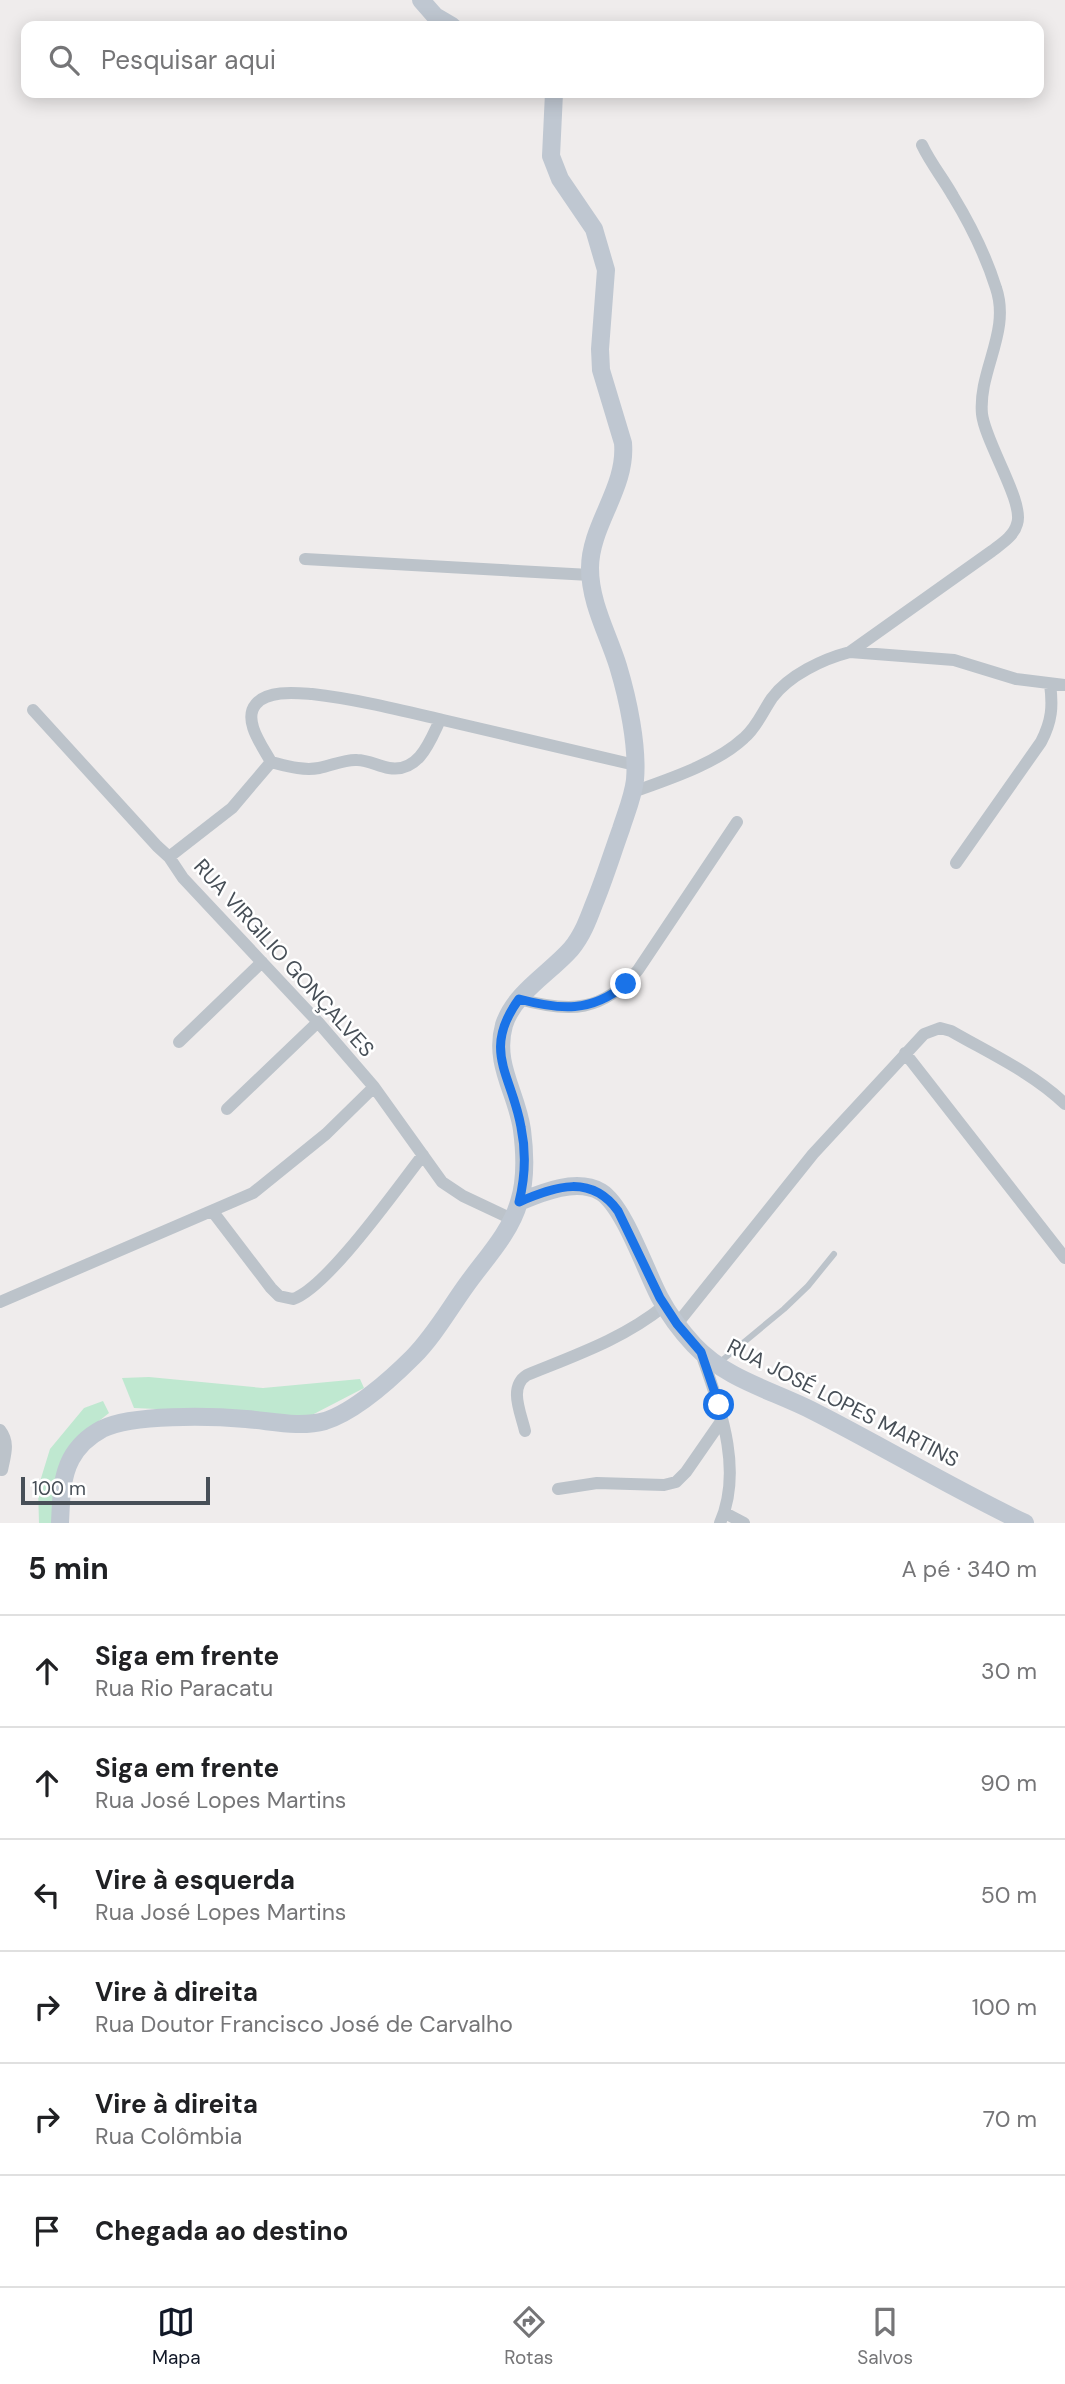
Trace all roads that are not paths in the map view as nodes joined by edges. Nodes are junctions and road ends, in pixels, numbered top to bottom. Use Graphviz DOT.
graph roads {
  1 [pos="421,0"];
  2 [pos="444,21"];
  3 [pos="554,98"];
  4 [pos="922,145"];
  5 [pos="305,559"];
  6 [pos="590,575"];
  7 [pos="850,652"];
  8 [pos="1050,684"];
  9 [pos="1065,685"];
  10 [pos="33,710"];
  11 [pos="440,720"];
  12 [pos="271,762"];
  13 [pos="635,765"];
  14 [pos="633,792"];
  15 [pos="737,822"];
  16 [pos="169,857"];
  17 [pos="956,863"];
  18 [pos="262,962"];
  19 [pos="519,999"];
  20 [pos="318,1022"];
  21 [pos="179,1042"];
  22 [pos="905,1054"];
  23 [pos="374,1087"];
  24 [pos="1065,1104"];
  25 [pos="227,1109"];
  26 [pos="423,1155"];
  27 [pos="519,1202"];
  28 [pos="213,1212"];
  29 [pos="512,1219"];
  30 [pos="834,1254"];
  31 [pos="1065,1258"];
  32 [pos="0,1302"];
  33 [pos="664,1306"];
  34 [pos="677,1324"];
  35 [pos="701,1352"];
  36 [pos="716,1366"];
  37 [pos="722,1420"];
  38 [pos="0,1430"];
  39 [pos="525,1431"];
  40 [pos="2,1470"];
  41 [pos="558,1489"];
  42 [pos="722,1518"];
  43 [pos="60,1523"];
  44 [pos="744,1523"];
  45 [pos="1025,1523"];
  1 -- 2 [label="street"];
  3 -- 6 [label="street"];
  4 -- 7 [label="street"];
  5 -- 6 [label="street"];
  6 -- 13 [label="street"];
  7 -- 8 [label="street"];
  7 -- 14 [label="street"];
  8 -- 9 [label="street"];
  8 -- 17 [label="street"];
  10 -- 16 [label="street, RUA VIRGILIO GONÇALVES"];
  11 -- 12 [label="street"];
  11 -- 12 [label="street"];
  11 -- 13 [label="street"];
  12 -- 16 [label="street"];
  13 -- 14 [label="street"];
  14 -- 19 [label="street"];
  15 -- 19 [label="street"];
  16 -- 18 [label="street, RUA VIRGILIO GONÇALVES"];
  18 -- 20 [label="street, RUA VIRGILIO GONÇALVES"];
  18 -- 21 [label="street"];
  19 -- 27 [label="street"];
  20 -- 23 [label="street, RUA VIRGILIO GONÇALVES"];
  20 -- 25 [label="street"];
  22 -- 24 [label="street"];
  22 -- 31 [label="street"];
  22 -- 34 [label="street"];
  23 -- 26 [label="street, RUA VIRGILIO GONÇALVES"];
  23 -- 28 [label="street"];
  26 -- 28 [label="street"];
  26 -- 29 [label="street, RUA VIRGILIO GONÇALVES"];
  27 -- 29 [label="street"];
  27 -- 33 [label="street, RUA JOSÉ LOPES MARTINS"];
  28 -- 32 [label="street"];
  29 -- 43 [label="street"];
  30 -- 36 [label="lane"];
  33 -- 34 [label="street, RUA JOSÉ LOPES MARTINS"];
  33 -- 39 [label="street"];
  34 -- 35 [label="street, RUA JOSÉ LOPES MARTINS"];
  35 -- 36 [label="street, RUA JOSÉ LOPES MARTINS"];
  35 -- 37 [label="street"];
  36 -- 45 [label="street, RUA JOSÉ LOPES MARTINS"];
  37 -- 41 [label="street"];
  37 -- 42 [label="street"];
  38 -- 40 [label="street"];
  42 -- 44 [label="street"];
}
